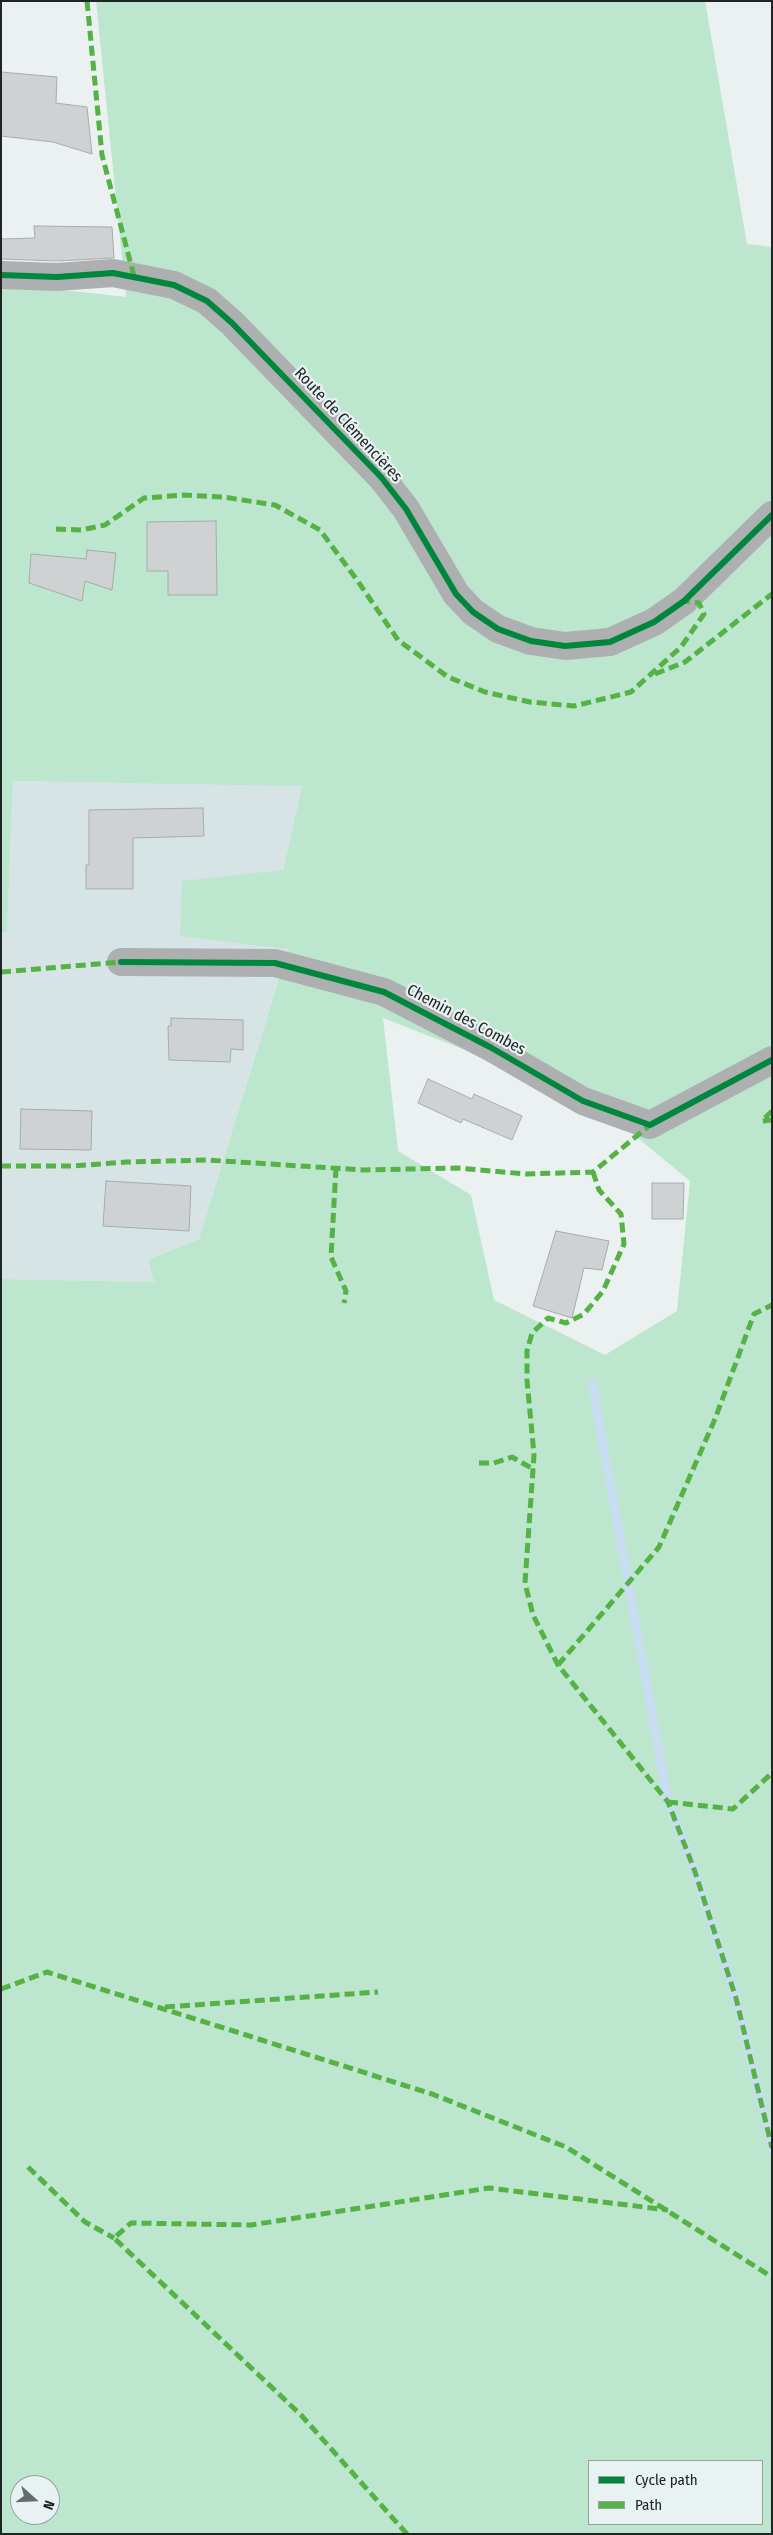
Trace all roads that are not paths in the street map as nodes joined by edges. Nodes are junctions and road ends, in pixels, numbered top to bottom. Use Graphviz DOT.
graph roads {
  1 [pos="1,275"];
  2 [pos="772,514"];
  3 [pos="121,962"];
  4 [pos="772,1060"];
  1 -- 2 [label="street, Route de Clémencières"];
  3 -- 4 [label="street, Chemin des Combes"];
}
